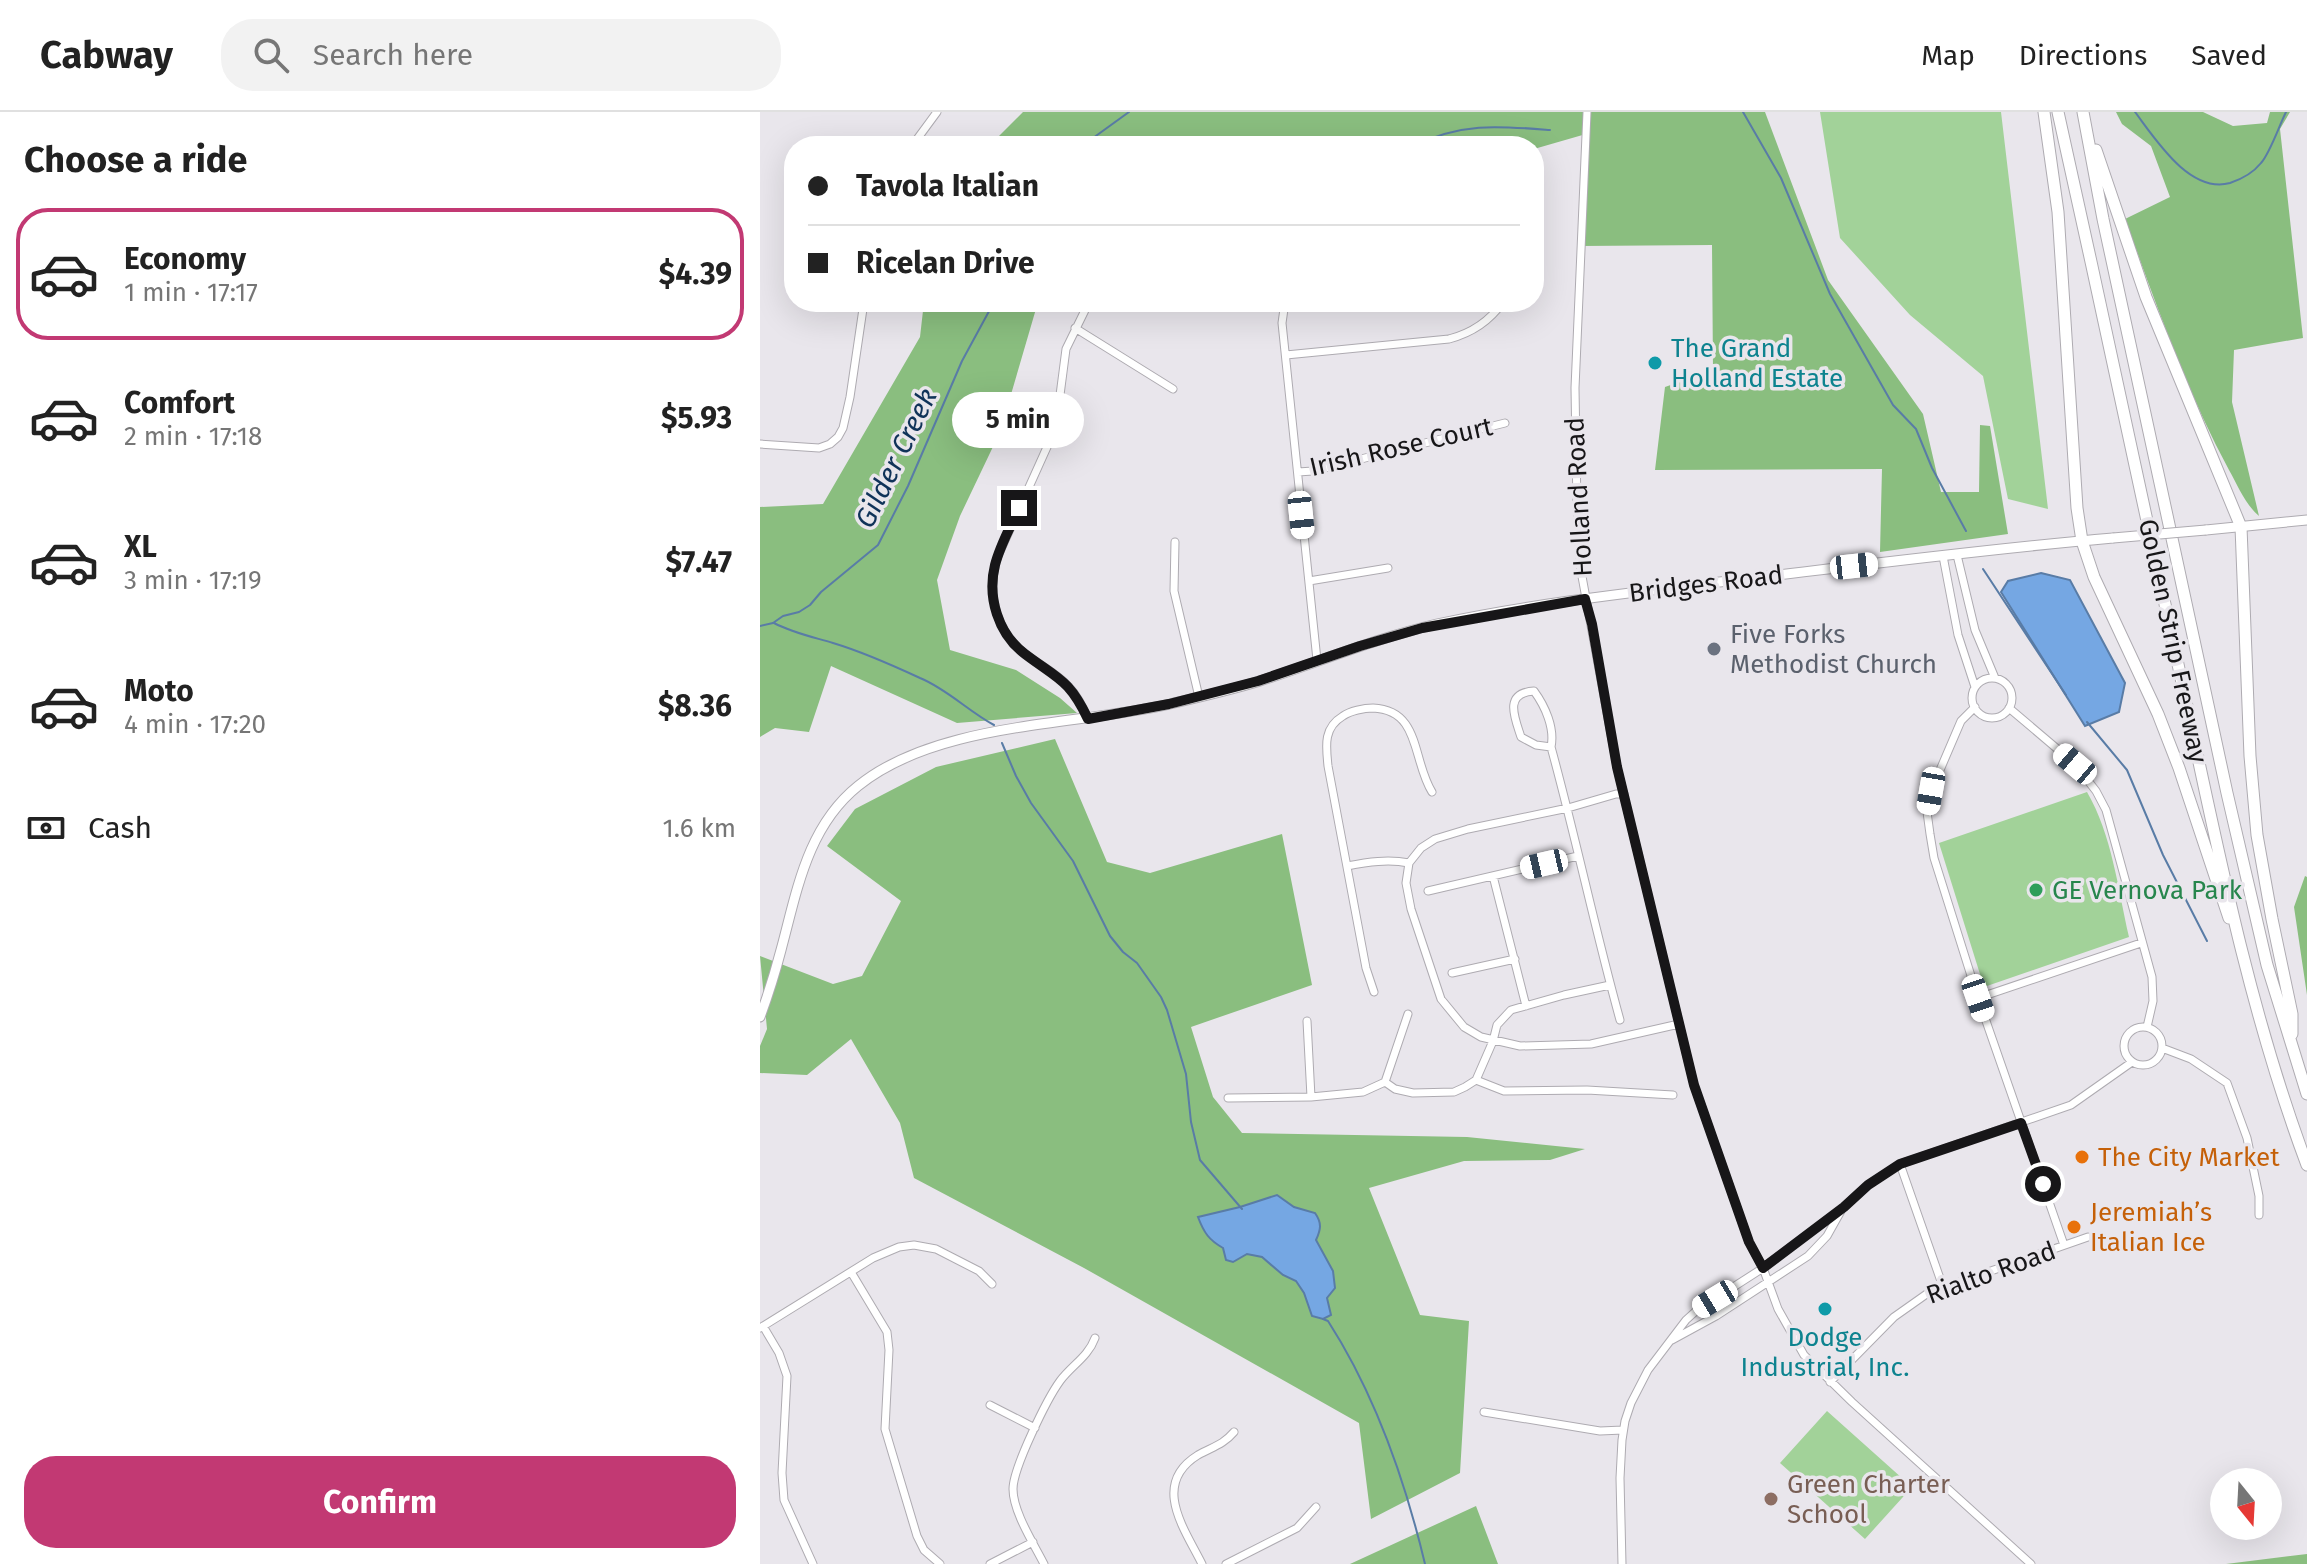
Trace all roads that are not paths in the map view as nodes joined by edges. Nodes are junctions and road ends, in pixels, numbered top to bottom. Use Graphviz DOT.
graph roads {
  1 [pos="937,112"];
  2 [pos="1587,112"];
  3 [pos="2044,112"];
  4 [pos="2058,112"];
  5 [pos="2083,112"];
  6 [pos="919,136"];
  7 [pos="863,312"];
  8 [pos="1084,312"];
  9 [pos="1284,312"];
  10 [pos="1494,312"];
  11 [pos="1075,328"];
  12 [pos="1286,355"];
  13 [pos="1173,389"];
  14 [pos="1505,423"];
  15 [pos="760,444"];
  16 [pos="1298,472"];
  17 [pos="2307,520"];
  18 [pos="2241,527"];
  19 [pos="2082,541"];
  20 [pos="1175,542"];
  21 [pos="1957,555"];
  22 [pos="1943,556"];
  23 [pos="1388,568"];
  24 [pos="1309,581"];
  25 [pos="1585,599"];
  26 [pos="1317,660"];
  27 [pos="1995,678"];
  28 [pos="1975,687"];
  29 [pos="1199,697"];
  30 [pos="1975,707"];
  31 [pos="2009,708"];
  32 [pos="1088,719"];
  33 [pos="1551,747"];
  34 [pos="1432,792"];
  35 [pos="1624,794"];
  36 [pos="1568,808"];
  37 [pos="1578,856"];
  38 [pos="1409,863"];
  39 [pos="1347,866"];
  40 [pos="1493,876"];
  41 [pos="1428,891"];
  42 [pos="2141,943"];
  43 [pos="1515,959"];
  44 [pos="1452,973"];
  45 [pos="2250,979"];
  46 [pos="1610,985"];
  47 [pos="1374,992"];
  48 [pos="1978,998"];
  49 [pos="1526,1006"];
  50 [pos="1408,1014"];
  51 [pos="760,1017"];
  52 [pos="1620,1020"];
  53 [pos="1307,1021"];
  54 [pos="1679,1024"];
  55 [pos="2147,1027"];
  56 [pos="1493,1041"];
  57 [pos="2292,1047"];
  58 [pos="2162,1048"];
  59 [pos="2132,1062"];
  60 [pos="1476,1080"];
  61 [pos="1385,1082"];
  62 [pos="2307,1094"];
  63 [pos="1673,1095"];
  64 [pos="1311,1097"];
  65 [pos="1228,1098"];
  66 [pos="2021,1123"];
  67 [pos="1900,1164"];
  68 [pos="2307,1165"];
  69 [pos="1844,1207"];
  70 [pos="2259,1215"];
  71 [pos="2088,1237"];
  72 [pos="2064,1245"];
  73 [pos="1763,1268"];
  74 [pos="851,1272"];
  75 [pos="1768,1282"];
  76 [pos="992,1284"];
  77 [pos="1943,1287"];
  78 [pos="761,1327"];
  79 [pos="1095,1338"];
  80 [pos="1667,1343"];
  81 [pos="1830,1382"];
  82 [pos="990,1405"];
  83 [pos="1484,1412"];
  84 [pos="1035,1428"];
  85 [pos="1623,1430"];
  86 [pos="1234,1432"];
  87 [pos="1316,1507"];
  88 [pos="1033,1542"];
  89 [pos="813,1564"];
  90 [pos="940,1564"];
  91 [pos="990,1564"];
  92 [pos="1044,1564"];
  93 [pos="1202,1564"];
  94 [pos="1226,1564"];
  95 [pos="1622,1564"];
  96 [pos="2031,1564"];
  1 -- 6 [label="street"];
  2 -- 25 [label="street, Holland Road"];
  3 -- 19 [label="highway"];
  4 -- 45 [label="highway, Golden Strip Freeway"];
  5 -- 18 [label="highway"];
  5 -- 57 [label="highway, Golden Strip Freeway"];
  7 -- 15 [label="street"];
  8 -- 11 [label="street"];
  9 -- 12 [label="street"];
  10 -- 12 [label="street"];
  11 -- 13 [label="street"];
  11 -- 32 [label="street"];
  12 -- 16 [label="street"];
  14 -- 16 [label="street, Irish Rose Court"];
  16 -- 24 [label="street"];
  17 -- 18 [label="main road, Bridges Road"];
  18 -- 19 [label="main road, Bridges Road, bridge"];
  18 -- 57 [label="highway"];
  19 -- 21 [label="main road, Bridges Road"];
  19 -- 45 [label="highway"];
  20 -- 29 [label="street"];
  21 -- 22 [label="main road, Bridges Road"];
  21 -- 27 [label="street"];
  22 -- 25 [label="main road, Bridges Road"];
  22 -- 28 [label="street"];
  23 -- 24 [label="street"];
  24 -- 26 [label="street"];
  25 -- 26 [label="main road, Bridges Road"];
  25 -- 35 [label="street, Holland Road"];
  26 -- 29 [label="main road, Bridges Road"];
  27 -- 28 [label="street"];
  27 -- 31 [label="street"];
  28 -- 30 [label="street"];
  29 -- 32 [label="main road, Bridges Road"];
  30 -- 31 [label="street"];
  30 -- 48 [label="street"];
  31 -- 42 [label="street"];
  32 -- 51 [label="main road, Bridges Road"];
  33 -- 33 [label="street"];
  33 -- 36 [label="street"];
  34 -- 39 [label="street"];
  35 -- 36 [label="street"];
  35 -- 54 [label="street, Holland Road"];
  36 -- 37 [label="street"];
  36 -- 38 [label="street"];
  37 -- 40 [label="street"];
  37 -- 46 [label="street"];
  38 -- 39 [label="street"];
  38 -- 56 [label="street"];
  39 -- 47 [label="street"];
  40 -- 41 [label="street"];
  40 -- 43 [label="street"];
  42 -- 48 [label="street"];
  42 -- 55 [label="street"];
  43 -- 44 [label="street"];
  43 -- 49 [label="street"];
  45 -- 68 [label="highway, Golden Strip Freeway"];
  46 -- 49 [label="street"];
  46 -- 52 [label="street"];
  48 -- 66 [label="street"];
  49 -- 56 [label="street"];
  50 -- 61 [label="street"];
  53 -- 64 [label="street"];
  54 -- 56 [label="street"];
  54 -- 73 [label="street, Holland Road"];
  55 -- 58 [label="street"];
  55 -- 59 [label="street"];
  56 -- 60 [label="street"];
  57 -- 62 [label="highway, Golden Strip Freeway"];
  58 -- 59 [label="street"];
  58 -- 70 [label="street"];
  59 -- 66 [label="street"];
  60 -- 61 [label="street"];
  60 -- 63 [label="street"];
  61 -- 64 [label="street"];
  64 -- 65 [label="street"];
  66 -- 67 [label="street"];
  66 -- 72 [label="street"];
  67 -- 69 [label="street"];
  67 -- 77 [label="street"];
  69 -- 73 [label="street"];
  69 -- 75 [label="street"];
  71 -- 72 [label="street, Rialto Road"];
  72 -- 77 [label="street, Rialto Road"];
  73 -- 75 [label="street, Holland Road"];
  73 -- 80 [label="street"];
  74 -- 76 [label="street"];
  74 -- 78 [label="street"];
  74 -- 90 [label="street"];
  75 -- 80 [label="street"];
  75 -- 81 [label="street, Holland Road"];
  77 -- 81 [label="street, Rialto Road"];
  78 -- 89 [label="street"];
  79 -- 84 [label="street"];
  80 -- 85 [label="street"];
  81 -- 96 [label="street, Holland Road"];
  82 -- 84 [label="street"];
  83 -- 85 [label="street"];
  84 -- 88 [label="street"];
  85 -- 95 [label="street"];
  86 -- 93 [label="street"];
  87 -- 94 [label="street"];
  88 -- 91 [label="street"];
  88 -- 92 [label="street"];
}
